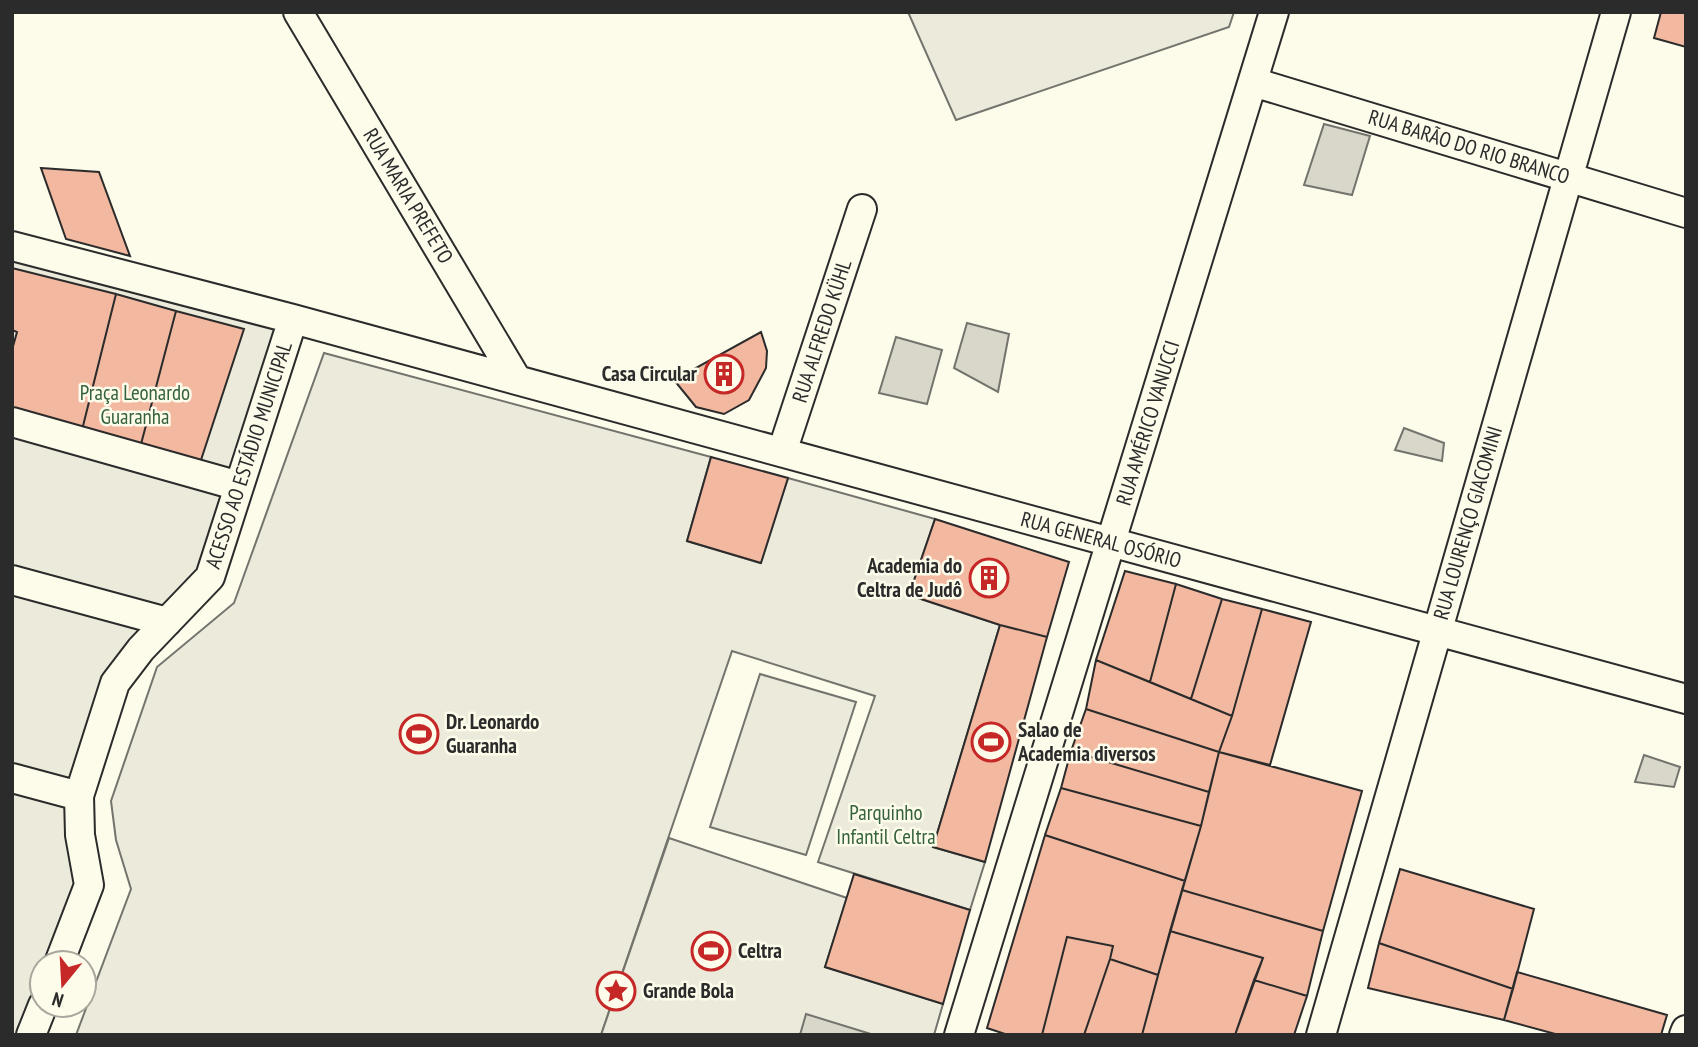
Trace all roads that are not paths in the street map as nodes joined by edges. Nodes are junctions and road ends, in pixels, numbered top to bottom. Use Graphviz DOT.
graph roads {
  1 [pos="298,12"];
  2 [pos="1274,12"];
  3 [pos="1616,12"];
  4 [pos="1253,82"];
  5 [pos="1568,177"];
  6 [pos="862,209"];
  7 [pos="1686,212"];
  8 [pos="12,246"];
  9 [pos="293,319"];
  10 [pos="517,380"];
  11 [pos="12,422"];
  12 [pos="782,452"];
  13 [pos="239,486"];
  14 [pos="1111,542"];
  15 [pos="12,580"];
  16 [pos="167,622"];
  17 [pos="1437,631"];
  18 [pos="1686,699"];
  19 [pos="12,778"];
  20 [pos="79,796"];
  21 [pos="64,949"];
  22 [pos="960,1035"];
  23 [pos="1321,1035"];
  1 -- 10 [label="street, RUA MARIA PREFETO"];
  2 -- 4 [label="street, RUA AMÉRICO VANUCCI"];
  3 -- 5 [label="street, RUA LOURENÇO GIACOMINI"];
  4 -- 5 [label="street, RUA BARÃO DO RIO BRANCO"];
  4 -- 14 [label="street, RUA AMÉRICO VANUCCI"];
  5 -- 7 [label="street, RUA BARÃO DO RIO BRANCO"];
  5 -- 17 [label="street, RUA LOURENÇO GIACOMINI"];
  6 -- 12 [label="street, RUA ALFREDO KÜHL"];
  8 -- 9 [label="street, RUA GENERAL OSÓRIO"];
  9 -- 10 [label="street, RUA GENERAL OSÓRIO"];
  9 -- 13 [label="street, ACESSO AO ESTÁDIO MUNICIPAL"];
  10 -- 12 [label="street, RUA GENERAL OSÓRIO"];
  11 -- 13 [label="street"];
  12 -- 14 [label="street, RUA GENERAL OSÓRIO"];
  13 -- 16 [label="street, ACESSO AO ESTÁDIO MUNICIPAL"];
  14 -- 17 [label="street, RUA GENERAL OSÓRIO"];
  14 -- 22 [label="street, RUA AMÉRICO VANUCCI"];
  15 -- 16 [label="street"];
  16 -- 20 [label="street, ACESSO AO ESTÁDIO MUNICIPAL"];
  17 -- 18 [label="street, RUA GENERAL OSÓRIO"];
  17 -- 23 [label="street, RUA LOURENÇO GIACOMINI"];
  19 -- 20 [label="street"];
  20 -- 21 [label="street, ACESSO AO ESTÁDIO MUNICIPAL"];
}
